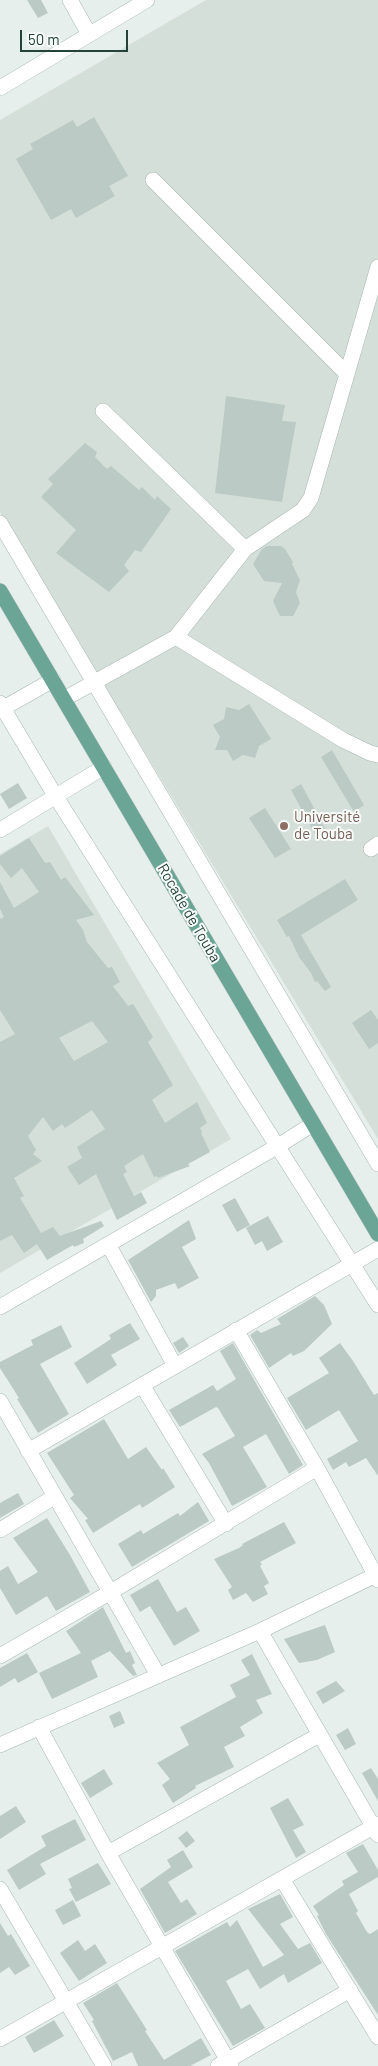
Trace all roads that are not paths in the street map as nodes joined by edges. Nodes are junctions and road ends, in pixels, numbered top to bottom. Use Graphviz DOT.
graph roads {
  1 [pos="70,0"];
  2 [pos="147,0"];
  3 [pos="89,34"];
  4 [pos="0,88"];
  5 [pos="153,180"];
  6 [pos="378,267"];
  7 [pos="347,374"];
  8 [pos="103,411"];
  9 [pos="0,523"];
  10 [pos="245,549"];
  11 [pos="0,591"];
  12 [pos="176,637"];
  13 [pos="53,680"];
  14 [pos="94,682"];
  15 [pos="64,699"];
  16 [pos="1,707"];
  17 [pos="378,755"];
  18 [pos="104,767"];
  19 [pos="56,797"];
  20 [pos="0,830"];
  21 [pos="313,1124"];
  22 [pos="278,1146"];
  23 [pos="378,1164"];
  24 [pos="378,1234"];
  25 [pos="108,1244"];
  26 [pos="378,1249"];
  27 [pos="353,1263"];
  28 [pos="378,1305"];
  29 [pos="0,1307"];
  30 [pos="236,1330"];
  31 [pos="175,1366"];
  32 [pos="142,1385"];
  33 [pos="0,1401"];
  34 [pos="28,1451"];
  35 [pos="318,1468"];
  36 [pos="54,1497"];
  37 [pos="226,1524"];
  38 [pos="0,1530"];
  39 [pos="377,1576"];
  40 [pos="109,1593"];
  41 [pos="260,1631"];
  42 [pos="0,1656"];
  43 [pos="158,1675"];
  44 [pos="39,1727"];
  45 [pos="319,1735"];
  46 [pos="0,1745"];
  47 [pos="376,1829"];
  48 [pos="108,1852"];
  49 [pos="282,1879"];
  50 [pos="0,1890"];
  51 [pos="163,1947"];
  52 [pos="350,1990"];
  53 [pos="66,2002"];
  54 [pos="378,2037"];
  55 [pos="0,2040"];
  56 [pos="226,2064"];
  57 [pos="104,2066"];
  1 -- 3 [label="street"];
  2 -- 3 [label="street"];
  3 -- 4 [label="street"];
  5 -- 7 [label="street"];
  6 -- 7 [label="street"];
  7 -- 10 [label="street"];
  8 -- 10 [label="street"];
  9 -- 14 [label="street"];
  10 -- 12 [label="street"];
  11 -- 13 [label="main road, Rocade de Touba"];
  12 -- 14 [label="street"];
  12 -- 17 [label="street"];
  13 -- 15 [label="main road, Rocade de Touba"];
  13 -- 16 [label="street"];
  14 -- 15 [label="street"];
  14 -- 23 [label="street"];
  15 -- 18 [label="main road, Rocade de Touba"];
  16 -- 19 [label="street"];
  18 -- 19 [label="street"];
  18 -- 21 [label="main road, Rocade de Touba"];
  19 -- 20 [label="street"];
  19 -- 22 [label="street"];
  21 -- 22 [label="street"];
  21 -- 24 [label="main road, Rocade de Touba"];
  22 -- 25 [label="street"];
  22 -- 27 [label="street"];
  25 -- 29 [label="street"];
  25 -- 31 [label="street"];
  26 -- 27 [label="street"];
  27 -- 28 [label="street"];
  27 -- 30 [label="street"];
  30 -- 31 [label="street"];
  30 -- 35 [label="street"];
  31 -- 32 [label="street"];
  32 -- 34 [label="street"];
  32 -- 37 [label="street"];
  33 -- 34 [label="street"];
  34 -- 36 [label="street"];
  35 -- 37 [label="street"];
  35 -- 39 [label="street"];
  36 -- 38 [label="street"];
  36 -- 40 [label="street"];
  37 -- 40 [label="street"];
  39 -- 41 [label="street"];
  40 -- 42 [label="street"];
  40 -- 43 [label="street"];
  41 -- 43 [label="street"];
  41 -- 45 [label="street"];
  43 -- 44 [label="street"];
  44 -- 46 [label="street"];
  44 -- 48 [label="street"];
  45 -- 47 [label="street"];
  45 -- 48 [label="street"];
  47 -- 49 [label="street"];
  48 -- 51 [label="street"];
  49 -- 51 [label="street"];
  49 -- 52 [label="street"];
  50 -- 53 [label="street"];
  51 -- 53 [label="street"];
  51 -- 56 [label="street"];
  52 -- 54 [label="street"];
  52 -- 56 [label="street"];
  53 -- 55 [label="street"];
  53 -- 57 [label="street"];
}
